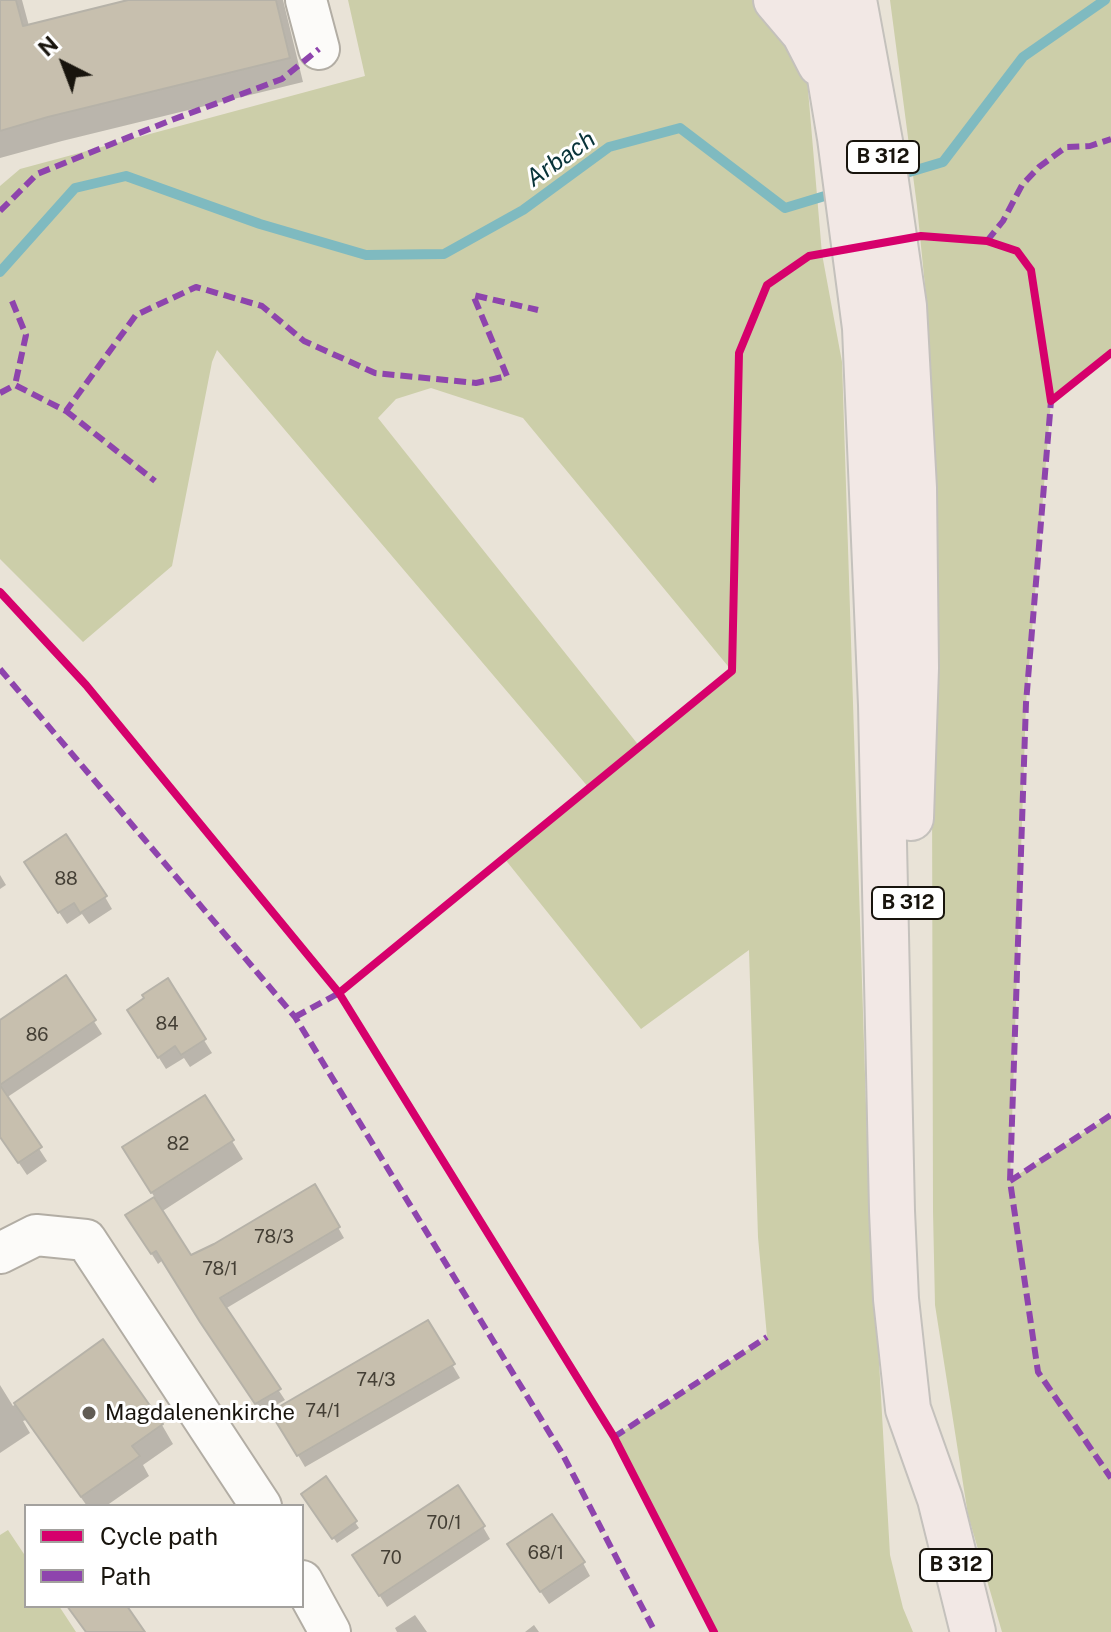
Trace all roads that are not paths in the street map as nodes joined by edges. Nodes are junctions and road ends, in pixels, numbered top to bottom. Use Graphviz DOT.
graph roads {
  1 [pos="306,0"];
  2 [pos="776,0"];
  3 [pos="842,3"];
  4 [pos="319,49"];
  5 [pos="832,88"];
  6 [pos="0,1253"];
  7 [pos="940,1499"];
  8 [pos="260,1504"];
  9 [pos="304,1585"];
  10 [pos="330,1632"];
  11 [pos="973,1632"];
  1 -- 4 [label="street"];
  2 -- 5 [label="main road, B 312"];
  3 -- 5 [label="main road, B 312"];
  3 -- 7 [label="main road, B 312"];
  5 -- 7 [label="main road, B 312"];
  6 -- 8 [label="street"];
  7 -- 11 [label="main road, B 312"];
  9 -- 10 [label="street"];
}
